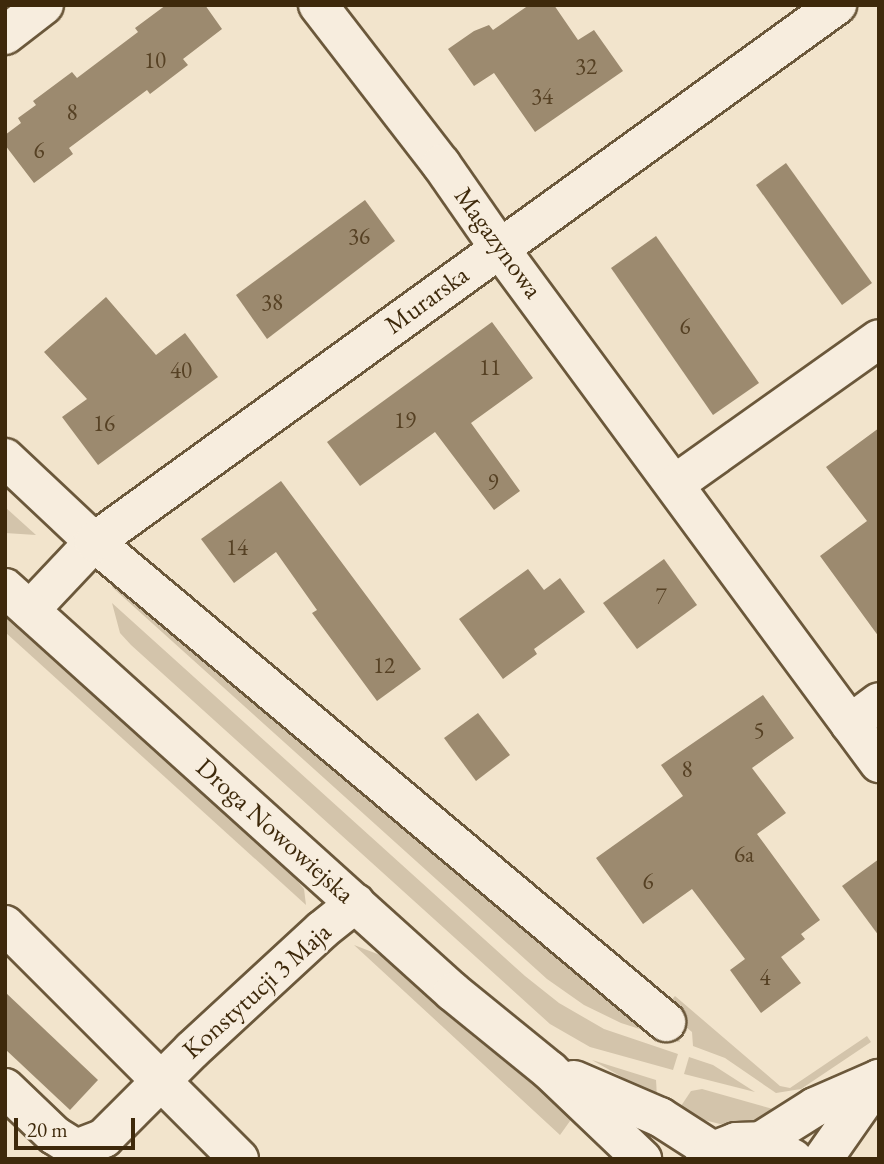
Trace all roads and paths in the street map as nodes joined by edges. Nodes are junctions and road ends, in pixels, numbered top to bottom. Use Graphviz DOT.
graph roads {
  1 [pos="44,5"];
  2 [pos="318,5"];
  3 [pos="837,5"];
  4 [pos="5,34"];
  5 [pos="499,249"];
  6 [pos="879,339"];
  7 [pos="5,458"];
  8 [pos="675,484"];
  9 [pos="94,542"];
  10 [pos="17,599"];
  11 [pos="864,713"];
  12 [pos="879,763"];
  13 [pos="356,903"];
  14 [pos="5,925"];
  15 [pos="666,1022"];
  16 [pos="549,1070"];
  17 [pos="879,1079"];
  18 [pos="160,1080"];
  19 [pos="5,1088"];
  20 [pos="777,1150"];
  21 [pos="709,1155"];
  22 [pos="239,1159"];
  23 [pos="642,1159"];
  24 [pos="823,1159"];
  1 -- 4 [label="street"];
  2 -- 5 [label="street, Magazynowa"];
  3 -- 5 [label="street, Murarska"];
  5 -- 8 [label="street, Magazynowa"];
  5 -- 9 [label="street, Murarska"];
  6 -- 8 [label="street"];
  7 -- 9 [label="street"];
  8 -- 11 [label="street, Magazynowa"];
  9 -- 10 [label="street, Murarska"];
  9 -- 15 [label="street"];
  10 -- 13 [label="street, Droga Nowowiejska"];
  11 -- 12 [label="street, Magazynowa"];
  13 -- 16 [label="street, Droga Nowowiejska"];
  13 -- 18 [label="street, Konstytucji 3 Maja"];
  14 -- 18 [label="street, Konstytucji 3 Maja"];
  16 -- 21 [label="street, Droga Nowowiejska"];
  16 -- 23 [label="street, Droga Nowowiejska"];
  17 -- 20 [label="street"];
  17 -- 24 [label="street"];
  18 -- 19 [label="street, Konstytucji 3 Maja"];
  18 -- 22 [label="street, Konstytucji 3 Maja"];
  20 -- 21 [label="street"];
}
